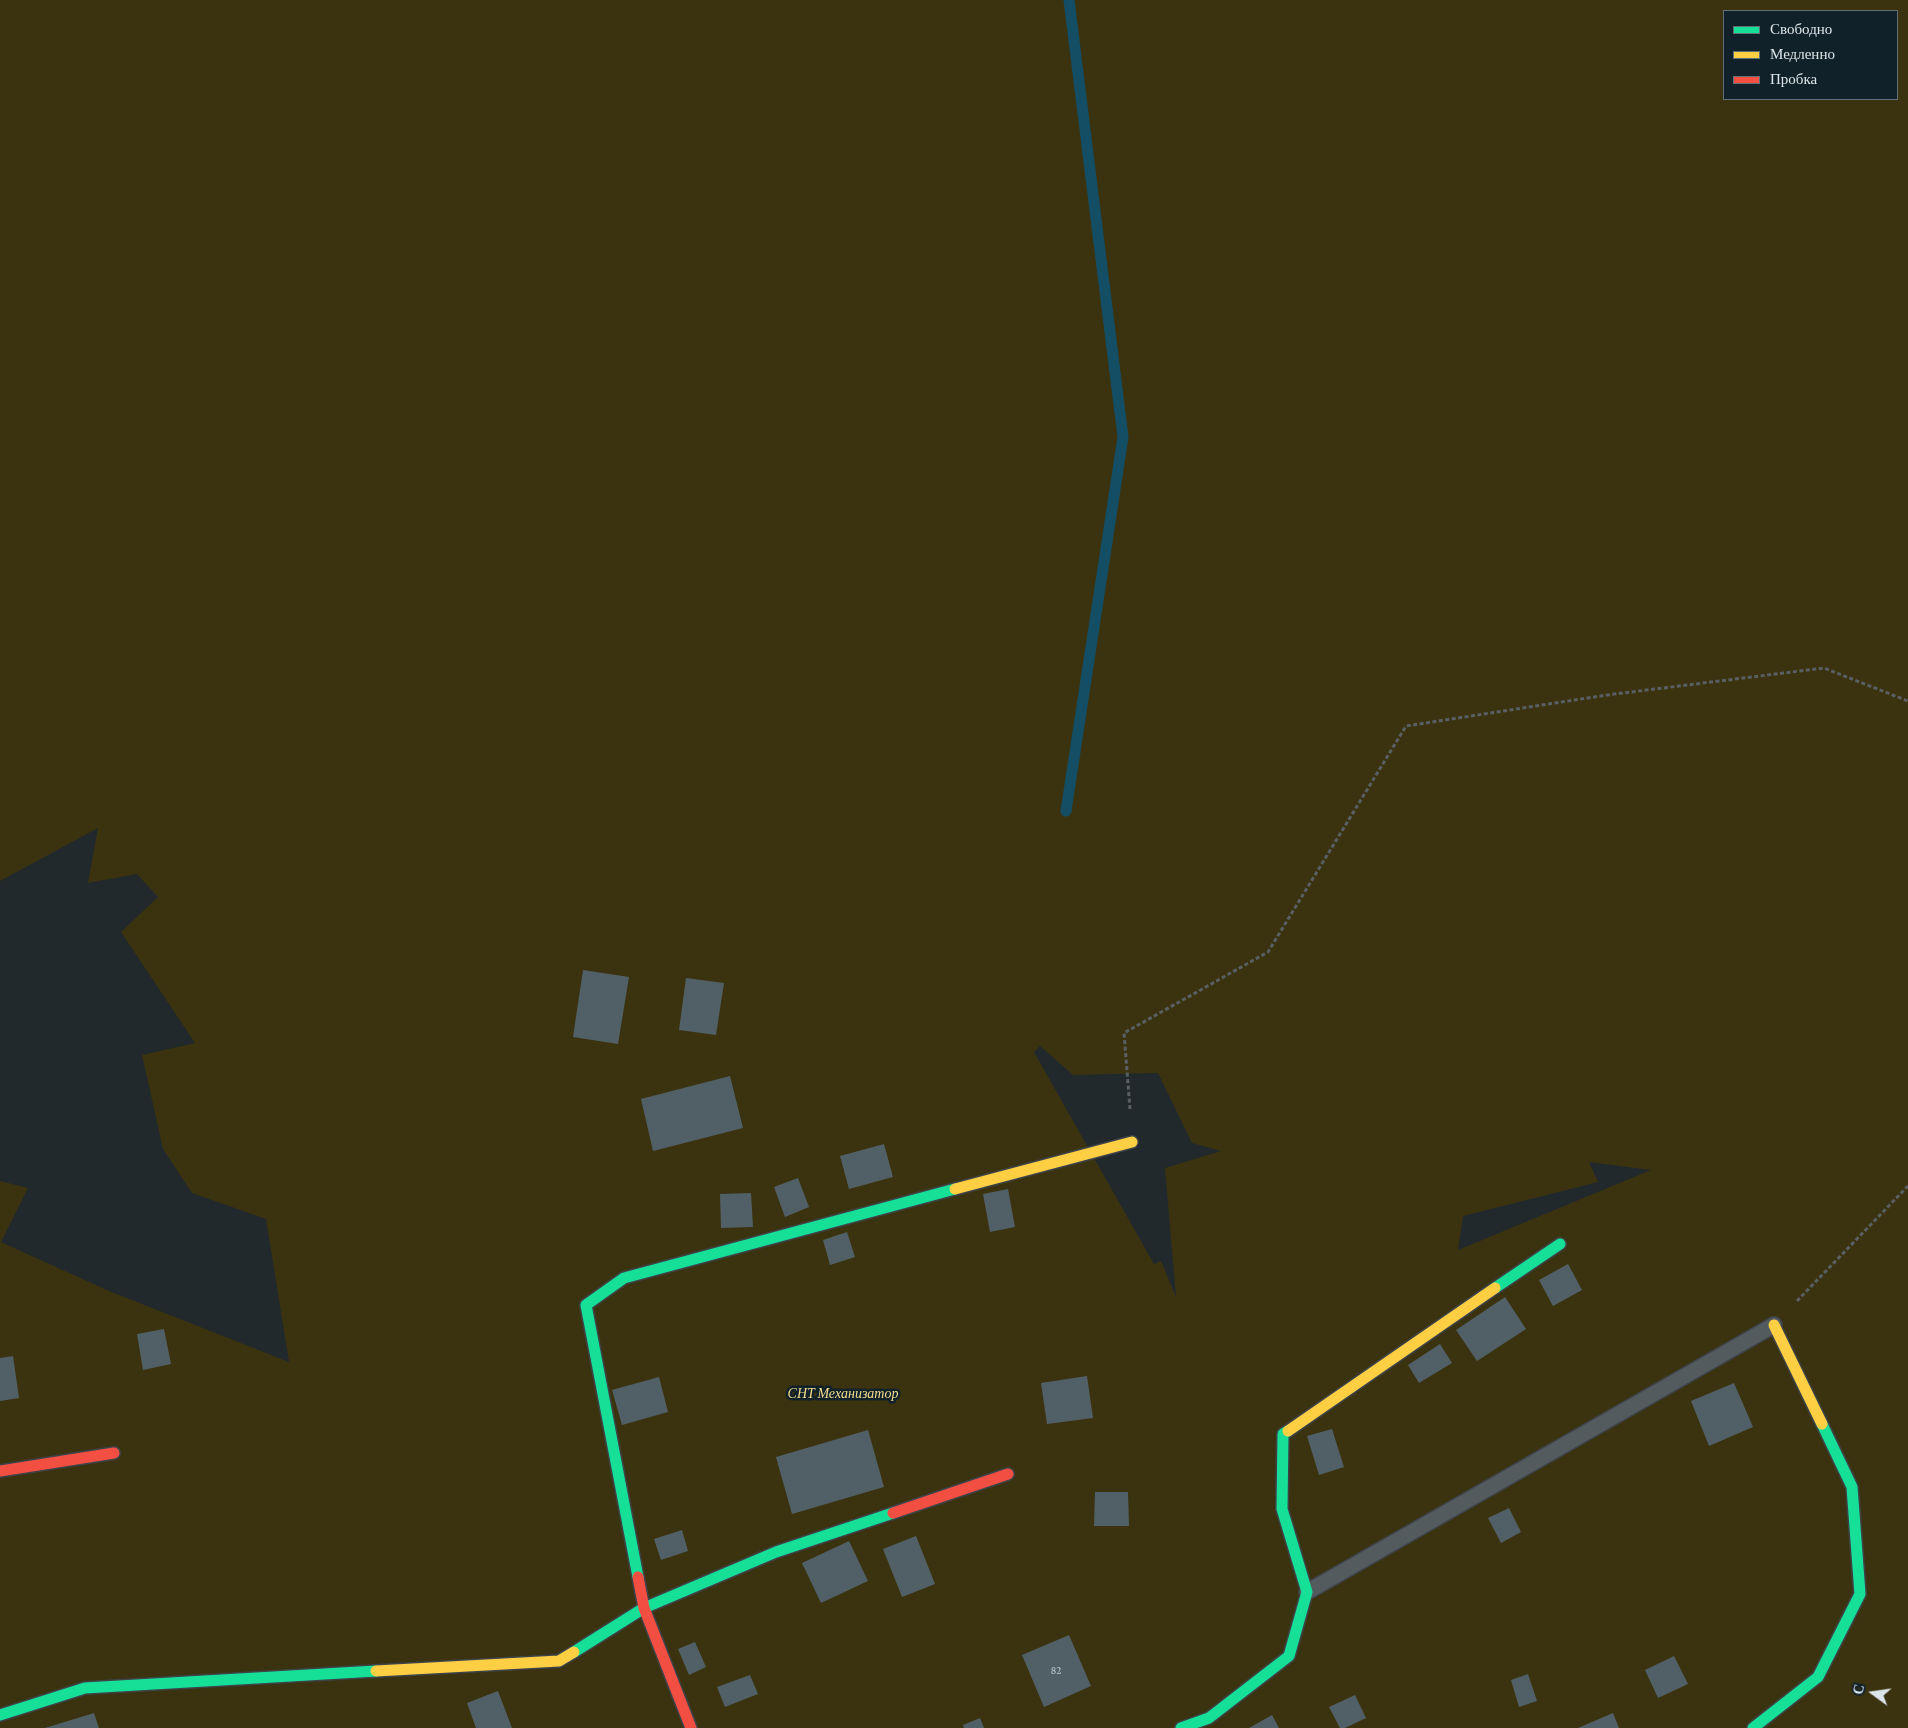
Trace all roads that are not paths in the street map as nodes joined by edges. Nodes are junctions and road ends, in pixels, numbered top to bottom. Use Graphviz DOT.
graph roads {
  1 [pos="1132,1142"];
  2 [pos="1560,1244"];
  3 [pos="1774,1325"];
  4 [pos="114,1452"];
  5 [pos="0,1471"];
  6 [pos="1008,1474"];
  7 [pos="1307,1592"];
  8 [pos="644,1608"];
  9 [pos="0,1715"];
  10 [pos="690,1728"];
  11 [pos="1181,1728"];
  12 [pos="1753,1728"];
  1 -- 8 [label="street"];
  2 -- 7 [label="street"];
  3 -- 7 [label="lane"];
  3 -- 12 [label="street"];
  4 -- 5 [label="street"];
  6 -- 8 [label="street"];
  7 -- 11 [label="street"];
  8 -- 9 [label="street"];
  8 -- 10 [label="street"];
}
